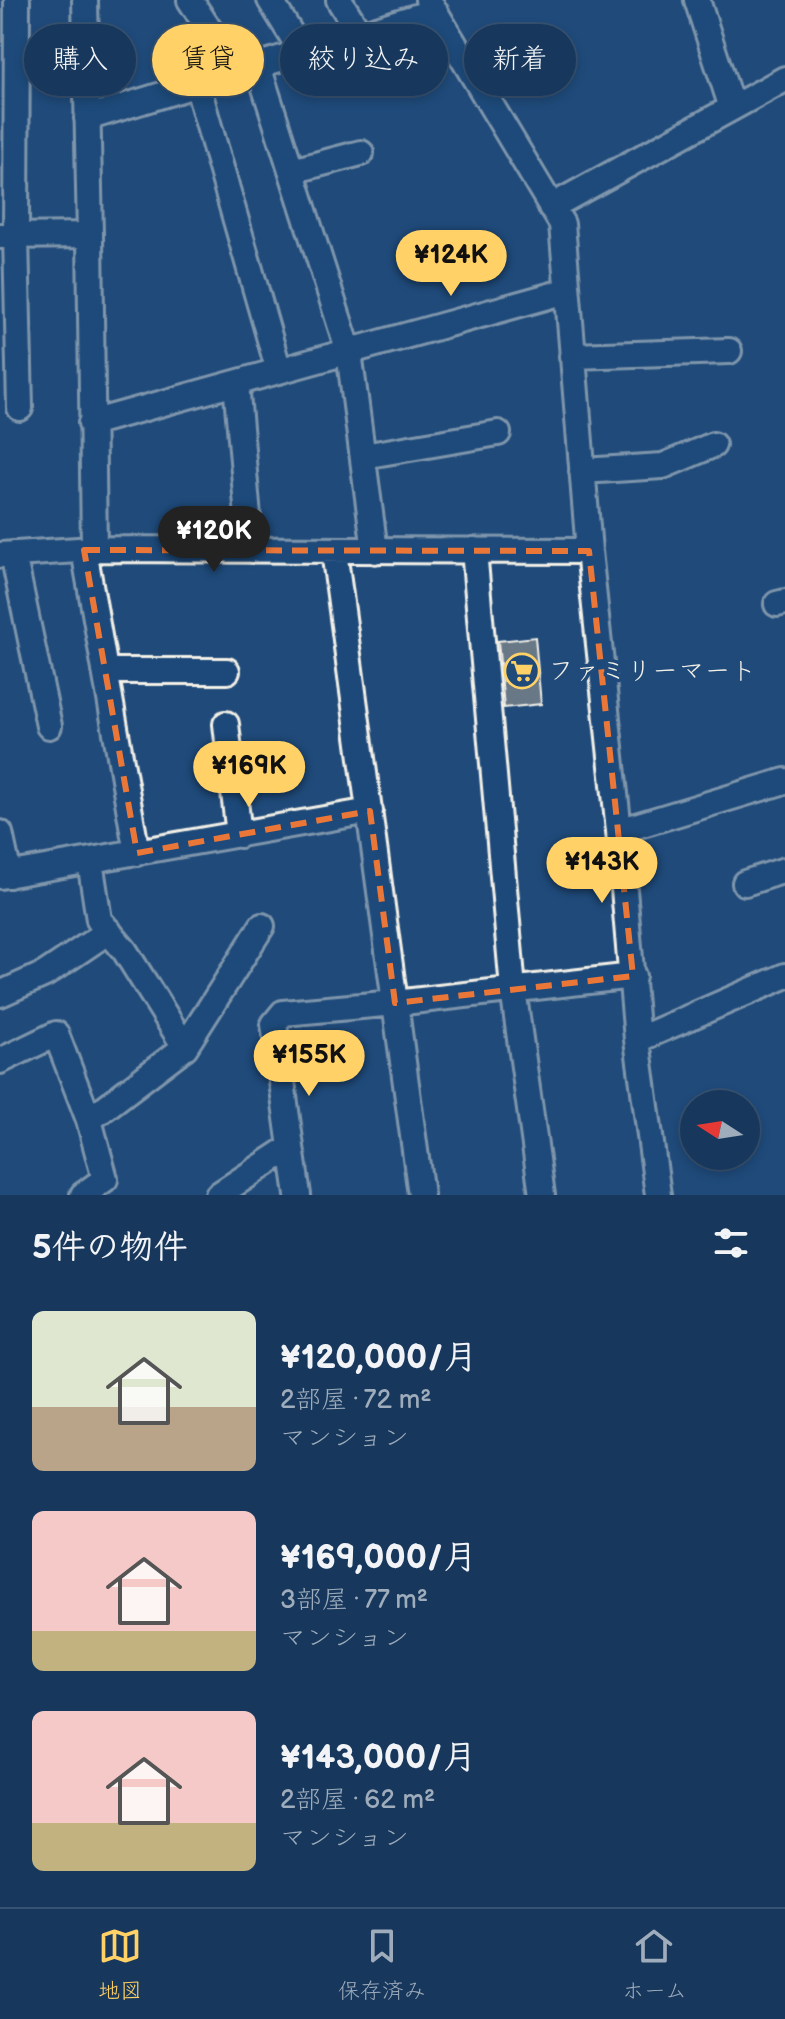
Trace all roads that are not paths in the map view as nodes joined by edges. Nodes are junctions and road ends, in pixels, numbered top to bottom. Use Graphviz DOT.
graph roads {
  1 [pos="17,0"];
  2 [pos="85,0"];
  3 [pos="190,0"];
  4 [pos="270,0"];
  5 [pos="339,0"];
  6 [pos="697,0"];
  7 [pos="431,6"];
  8 [pos="210,24"];
  9 [pos="285,24"];
  10 [pos="354,24"];
  11 [pos="385,24"];
  12 [pos="785,79"];
  13 [pos="158,96"];
  14 [pos="200,96"];
  15 [pos="259,96"];
  16 [pos="732,108"];
  17 [pos="87,118"];
  18 [pos="361,153"];
  19 [pos="292,171"];
  20 [pos="551,207"];
  21 [pos="90,235"];
  22 [pos="8,236"];
  23 [pos="567,291"];
  24 [pos="729,351"];
  25 [pos="349,352"];
  26 [pos="572,356"];
  27 [pos="279,371"];
  28 [pos="236,383"];
  29 [pos="20,408"];
  30 [pos="91,423"];
  31 [pos="498,433"];
  32 [pos="713,445"];
  33 [pos="363,456"];
  34 [pos="582,471"];
  35 [pos="89,549"];
  36 [pos="251,550"];
  37 [pos="474,550"];
  38 [pos="334,551"];
  39 [pos="375,551"];
  40 [pos="589,551"];
  41 [pos="7,555"];
  42 [pos="105,671"];
  43 [pos="227,671"];
  44 [pos="226,724"];
  45 [pos="49,726"];
  46 [pos="785,781"];
  47 [pos="370,811"];
  48 [pos="619,831"];
  49 [pos="0,833"];
  50 [pos="239,835"];
  51 [pos="137,853"];
  52 [pos="90,861"];
  53 [pos="785,870"];
  54 [pos="4,876"];
  55 [pos="745,883"];
  56 [pos="262,926"];
  57 [pos="109,931"];
  58 [pos="633,976"];
  59 [pos="785,976"];
  60 [pos="513,989"];
  61 [pos="0,994"];
  62 [pos="395,1003"];
  63 [pos="637,1040"];
  64 [pos="185,1047"];
  65 [pos="0,1061"];
  66 [pos="89,1120"];
  67 [pos="291,1147"];
  68 [pos="83,1195"];
  69 [pos="218,1195"];
  70 [pos="298,1195"];
  71 [pos="421,1195"];
  72 [pos="542,1195"];
  73 [pos="658,1195"];
  1 -- 22 [label="street"];
  2 -- 17 [label="street"];
  3 -- 8 [label="street"];
  4 -- 9 [label="street"];
  5 -- 10 [label="street"];
  6 -- 16 [label="street"];
  7 -- 11 [label="street"];
  7 -- 20 [label="street"];
  12 -- 16 [label="street"];
  13 -- 17 [label="street"];
  14 -- 27 [label="street"];
  15 -- 19 [label="street"];
  16 -- 20 [label="street"];
  17 -- 21 [label="street"];
  18 -- 19 [label="street"];
  19 -- 25 [label="street"];
  20 -- 23 [label="street"];
  21 -- 22 [label="street"];
  21 -- 30 [label="street"];
  22 -- 29 [label="street"];
  23 -- 25 [label="street"];
  23 -- 26 [label="street"];
  24 -- 26 [label="street"];
  25 -- 27 [label="street"];
  25 -- 33 [label="street"];
  26 -- 34 [label="street"];
  27 -- 28 [label="street"];
  28 -- 30 [label="street"];
  28 -- 36 [label="street"];
  30 -- 35 [label="street"];
  31 -- 33 [label="street"];
  32 -- 34 [label="street"];
  33 -- 39 [label="street"];
  34 -- 40 [label="street"];
  35 -- 36 [label="street"];
  35 -- 41 [label="street"];
  35 -- 42 [label="street"];
  36 -- 38 [label="street"];
  37 -- 39 [label="street"];
  37 -- 40 [label="street"];
  37 -- 60 [label="street"];
  38 -- 39 [label="street"];
  38 -- 47 [label="street"];
  40 -- 48 [label="street"];
  41 -- 45 [label="street"];
  42 -- 43 [label="street"];
  42 -- 51 [label="street"];
  44 -- 50 [label="street"];
  46 -- 48 [label="street"];
  47 -- 50 [label="street"];
  47 -- 62 [label="street"];
  48 -- 58 [label="street"];
  49 -- 54 [label="street"];
  50 -- 51 [label="street"];
  51 -- 52 [label="street"];
  52 -- 54 [label="street"];
  52 -- 57 [label="street"];
  53 -- 55 [label="street"];
  56 -- 64 [label="street"];
  57 -- 61 [label="street"];
  57 -- 64 [label="street"];
  58 -- 60 [label="street"];
  58 -- 63 [label="street"];
  59 -- 63 [label="street"];
  60 -- 62 [label="street"];
  60 -- 72 [label="street"];
  62 -- 67 [label="street"];
  62 -- 71 [label="street"];
  63 -- 73 [label="street"];
  64 -- 66 [label="street"];
  65 -- 66 [label="street"];
  66 -- 68 [label="street"];
  67 -- 69 [label="street"];
  67 -- 70 [label="street"];
}
